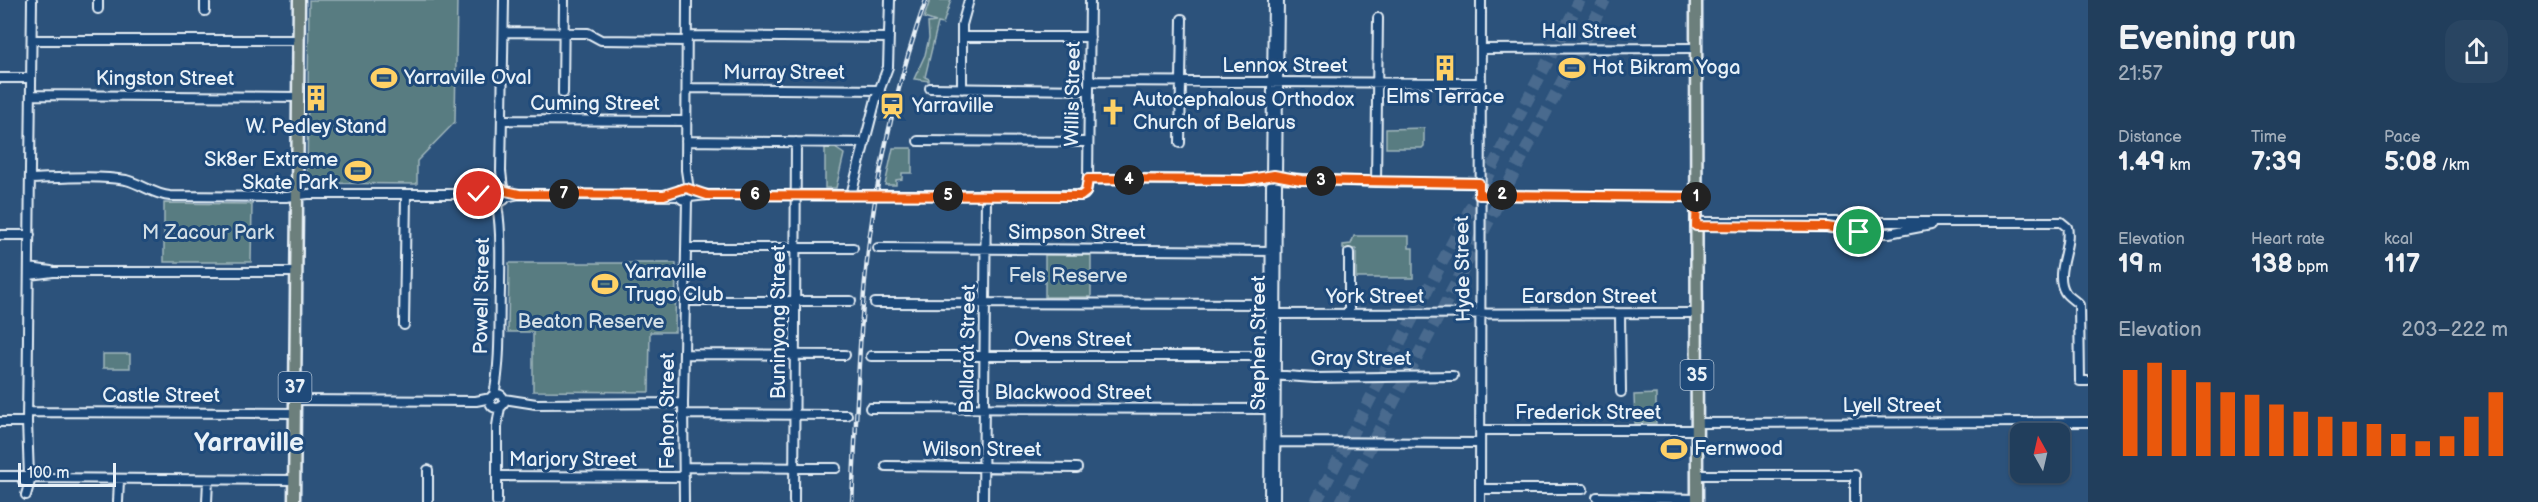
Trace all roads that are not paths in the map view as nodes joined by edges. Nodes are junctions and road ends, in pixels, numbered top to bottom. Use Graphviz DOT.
graph roads {
  1 [pos="32,0"];
  2 [pos="205,0"];
  3 [pos="299,0"];
  4 [pos="504,0"];
  5 [pos="564,0"];
  6 [pos="687,0"];
  7 [pos="890,0"];
  8 [pos="969,0"];
  9 [pos="1090,0"];
  10 [pos="1273,0"];
  11 [pos="1279,0"];
  12 [pos="1481,0"];
  13 [pos="1696,0"];
  14 [pos="205,11"];
  15 [pos="1378,18"];
  16 [pos="1182,19"];
  17 [pos="504,32"];
  18 [pos="564,33"];
  19 [pos="962,37"];
  20 [pos="1090,37"];
  21 [pos="687,38"];
  22 [pos="889,38"];
  23 [pos="32,40"];
  24 [pos="299,40"];
  25 [pos="1696,48"];
  26 [pos="1481,49"];
  27 [pos="0,78"];
  28 [pos="32,78"];
  29 [pos="1181,82"];
  30 [pos="1275,82"];
  31 [pos="1377,83"];
  32 [pos="1480,83"];
  33 [pos="1090,85"];
  34 [pos="687,88"];
  35 [pos="930,88"];
  36 [pos="962,89"];
  37 [pos="880,90"];
  38 [pos="563,93"];
  39 [pos="31,95"];
  40 [pos="298,97"];
  41 [pos="502,120"];
  42 [pos="686,121"];
  43 [pos="686,141"];
  44 [pos="918,141"];
  45 [pos="796,142"];
  46 [pos="865,142"];
  47 [pos="1088,142"];
  48 [pos="1180,143"];
  49 [pos="30,179"];
  50 [pos="1088,179"];
  51 [pos="1274,180"];
  52 [pos="1376,182"];
  53 [pos="1479,183"];
  54 [pos="500,194"];
  55 [pos="685,194"];
  56 [pos="298,195"];
  57 [pos="406,195"];
  58 [pos="796,195"];
  59 [pos="851,195"];
  60 [pos="1479,195"];
  61 [pos="986,196"];
  62 [pos="1697,197"];
  63 [pos="1832,221"];
  64 [pos="1941,223"];
  65 [pos="1697,224"];
  66 [pos="1864,233"];
  67 [pos="0,235"];
  68 [pos="30,235"];
  69 [pos="686,248"];
  70 [pos="796,248"];
  71 [pos="854,248"];
  72 [pos="878,248"];
  73 [pos="986,249"];
  74 [pos="1274,250"];
  75 [pos="1349,253"];
  76 [pos="29,271"];
  77 [pos="296,272"];
  78 [pos="686,301"];
  79 [pos="795,301"];
  80 [pos="851,301"];
  81 [pos="875,303"];
  82 [pos="985,303"];
  83 [pos="1273,304"];
  84 [pos="1273,314"];
  85 [pos="1349,314"];
  86 [pos="1480,314"];
  87 [pos="1620,314"];
  88 [pos="1697,314"];
  89 [pos="404,325"];
  90 [pos="684,354"];
  91 [pos="795,355"];
  92 [pos="845,355"];
  93 [pos="871,356"];
  94 [pos="1273,356"];
  95 [pos="985,357"];
  96 [pos="1272,375"];
  97 [pos="1453,376"];
  98 [pos="2088,381"];
  99 [pos="1621,392"];
  100 [pos="295,400"];
  101 [pos="497,401"];
  102 [pos="683,403"];
  103 [pos="870,408"];
  104 [pos="1272,409"];
  105 [pos="984,410"];
  106 [pos="27,412"];
  107 [pos="295,413"];
  108 [pos="683,414"];
  109 [pos="795,415"];
  110 [pos="847,415"];
  111 [pos="0,422"];
  112 [pos="27,422"];
  113 [pos="2088,422"];
  114 [pos="1697,426"];
  115 [pos="1480,430"];
  116 [pos="1272,442"];
  117 [pos="1480,443"];
  118 [pos="886,466"];
  119 [pos="684,467"];
  120 [pos="983,467"];
  121 [pos="794,468"];
  122 [pos="836,468"];
  123 [pos="1077,468"];
  124 [pos="428,470"];
  125 [pos="1697,475"];
  126 [pos="0,476"];
  127 [pos="497,476"];
  128 [pos="684,477"];
  129 [pos="27,479"];
  130 [pos="118,480"];
  131 [pos="208,480"];
  132 [pos="294,480"];
  133 [pos="1480,489"];
  134 [pos="1583,489"];
  135 [pos="1596,497"];
  136 [pos="26,499"];
  137 [pos="1697,500"];
  138 [pos="118,502"];
  139 [pos="207,502"];
  140 [pos="294,502"];
  141 [pos="428,502"];
  142 [pos="497,502"];
  143 [pos="684,502"];
  144 [pos="794,502"];
  145 [pos="983,502"];
  146 [pos="1269,502"];
  147 [pos="1275,502"];
  148 [pos="1480,502"];
  149 [pos="1855,502"];
  1 -- 23 [label="street"];
  2 -- 14 [label="street"];
  3 -- 24 [label="main road, 37"];
  4 -- 17 [label="street, Powell Street"];
  5 -- 18 [label="street"];
  6 -- 21 [label="street, Fehon Street"];
  7 -- 22 [label="street"];
  8 -- 19 [label="street"];
  9 -- 20 [label="street, Willis Street"];
  10 -- 30 [label="street, Stephen Street"];
  11 -- 30 [label="street, Stephen Street"];
  12 -- 26 [label="street, Hyde Street"];
  13 -- 25 [label="main road, 35"];
  15 -- 31 [label="street"];
  16 -- 29 [label="street"];
  17 -- 18 [label="street"];
  17 -- 41 [label="street, Powell Street"];
  18 -- 21 [label="street"];
  18 -- 38 [label="street"];
  19 -- 20 [label="street"];
  19 -- 36 [label="street"];
  20 -- 33 [label="street, Willis Street"];
  21 -- 22 [label="street"];
  21 -- 34 [label="street, Fehon Street"];
  22 -- 37 [label="street"];
  23 -- 24 [label="street"];
  23 -- 28 [label="street"];
  24 -- 40 [label="main road, 37"];
  25 -- 26 [label="street, Hall Street"];
  25 -- 62 [label="main road, 35"];
  26 -- 32 [label="street, Hyde Street"];
  27 -- 28 [label="street"];
  28 -- 39 [label="street"];
  29 -- 30 [label="street, Lennox Street"];
  29 -- 33 [label="street, Lennox Street"];
  29 -- 48 [label="street"];
  30 -- 31 [label="street, Lennox Street"];
  30 -- 51 [label="street, Stephen Street"];
  31 -- 32 [label="street, Lennox Street"];
  31 -- 52 [label="street"];
  32 -- 53 [label="street, Hyde Street"];
  33 -- 36 [label="street"];
  33 -- 47 [label="street, Willis Street"];
  34 -- 37 [label="street, Murray Street"];
  34 -- 42 [label="street, Fehon Street"];
  35 -- 36 [label="street"];
  37 -- 46 [label="street"];
  39 -- 40 [label="street, Kingston Street"];
  39 -- 49 [label="street"];
  40 -- 56 [label="main road, 37"];
  41 -- 42 [label="street, Cuming Street"];
  41 -- 54 [label="street, Powell Street"];
  42 -- 43 [label="street, Fehon Street"];
  43 -- 45 [label="street"];
  43 -- 55 [label="street, Fehon Street"];
  44 -- 47 [label="street"];
  45 -- 46 [label="street"];
  45 -- 58 [label="street, Buninyong Street"];
  46 -- 59 [label="street"];
  47 -- 50 [label="street, Willis Street"];
  49 -- 56 [label="street"];
  49 -- 68 [label="street"];
  50 -- 51 [label="street"];
  50 -- 61 [label="street, Willis Street"];
  51 -- 52 [label="street"];
  51 -- 74 [label="street, Stephen Street"];
  52 -- 53 [label="street"];
  53 -- 60 [label="street, Hyde Street"];
  54 -- 55 [label="street"];
  54 -- 57 [label="street"];
  54 -- 101 [label="street, Powell Street"];
  55 -- 58 [label="street"];
  55 -- 69 [label="street, Fehon Street"];
  56 -- 57 [label="street"];
  56 -- 77 [label="main road, 37"];
  57 -- 89 [label="street"];
  58 -- 59 [label="street"];
  58 -- 70 [label="street, Buninyong Street"];
  59 -- 61 [label="street"];
  60 -- 62 [label="street"];
  60 -- 86 [label="street, Hyde Street"];
  61 -- 73 [label="street, Ballarat Street"];
  62 -- 65 [label="main road, 35"];
  63 -- 64 [label="street"];
  63 -- 65 [label="street"];
  63 -- 66 [label="street"];
  64 -- 66 [label="street"];
  64 -- 98 [label="street"];
  65 -- 66 [label="street"];
  65 -- 88 [label="main road, 35"];
  67 -- 68 [label="street"];
  68 -- 76 [label="street"];
  69 -- 70 [label="street"];
  69 -- 78 [label="street, Fehon Street"];
  70 -- 71 [label="street"];
  70 -- 79 [label="street, Buninyong Street"];
  72 -- 73 [label="street, Simpson Street"];
  73 -- 74 [label="street, Simpson Street"];
  73 -- 82 [label="street, Ballarat Street"];
  74 -- 83 [label="street, Stephen Street"];
  75 -- 85 [label="street"];
  76 -- 77 [label="street"];
  76 -- 106 [label="street"];
  77 -- 100 [label="main road, 37"];
  78 -- 79 [label="street"];
  78 -- 90 [label="street, Fehon Street"];
  79 -- 80 [label="street"];
  79 -- 91 [label="street, Buninyong Street"];
  81 -- 82 [label="street"];
  82 -- 83 [label="street"];
  82 -- 95 [label="street, Ballarat Street"];
  83 -- 84 [label="street, Stephen Street"];
  84 -- 85 [label="street, York Street"];
  84 -- 94 [label="street, Stephen Street"];
  85 -- 86 [label="street, York Street"];
  86 -- 87 [label="street, Earsdon Street"];
  86 -- 115 [label="street, Hyde Street"];
  87 -- 88 [label="street, Earsdon Street"];
  87 -- 99 [label="street"];
  88 -- 114 [label="main road, 35"];
  90 -- 91 [label="street"];
  90 -- 102 [label="street, Fehon Street"];
  91 -- 92 [label="street"];
  91 -- 109 [label="street, Buninyong Street"];
  93 -- 95 [label="street, Ovens Street"];
  94 -- 95 [label="street, Ovens Street"];
  94 -- 96 [label="street, Stephen Street"];
  95 -- 105 [label="street, Ballarat Street"];
  96 -- 97 [label="street, Gray Street"];
  96 -- 104 [label="street, Stephen Street"];
  100 -- 101 [label="street"];
  100 -- 107 [label="main road, 37"];
  101 -- 102 [label="street"];
  101 -- 127 [label="street, Powell Street"];
  102 -- 108 [label="street, Fehon Street"];
  103 -- 105 [label="street, Blackwood Street"];
  104 -- 105 [label="street, Blackwood Street"];
  104 -- 116 [label="street, Stephen Street"];
  105 -- 120 [label="street, Ballarat Street"];
  106 -- 107 [label="street, Castle Street"];
  106 -- 112 [label="street"];
  107 -- 132 [label="main road, 37"];
  108 -- 109 [label="street"];
  108 -- 119 [label="street, Fehon Street"];
  109 -- 110 [label="street"];
  109 -- 121 [label="street, Buninyong Street"];
  111 -- 112 [label="street"];
  112 -- 129 [label="street"];
  113 -- 114 [label="street, Lyell Street"];
  114 -- 115 [label="street, Frederick Street"];
  114 -- 125 [label="main road, 35"];
  115 -- 117 [label="street, Hyde Street"];
  116 -- 117 [label="street"];
  116 -- 146 [label="street, Stephen Street"];
  116 -- 147 [label="street, Stephen Street"];
  117 -- 133 [label="street, Hyde Street"];
  118 -- 120 [label="street, Wilson Street"];
  119 -- 121 [label="street"];
  119 -- 128 [label="street, Fehon Street"];
  120 -- 123 [label="street, Wilson Street"];
  120 -- 145 [label="street, Ballarat Street"];
  121 -- 122 [label="street"];
  121 -- 144 [label="street, Buninyong Street"];
  124 -- 141 [label="street"];
  125 -- 137 [label="main road, 35"];
  125 -- 149 [label="street"];
  126 -- 129 [label="street"];
  127 -- 128 [label="street, Marjory Street"];
  127 -- 142 [label="street, Powell Street"];
  128 -- 143 [label="street, Fehon Street"];
  129 -- 130 [label="street"];
  129 -- 136 [label="street"];
  130 -- 131 [label="street"];
  130 -- 138 [label="street"];
  131 -- 132 [label="street"];
  131 -- 139 [label="street"];
  132 -- 140 [label="main road, 37"];
  133 -- 134 [label="street"];
  133 -- 148 [label="street, Hyde Street"];
  135 -- 137 [label="street"];
}
